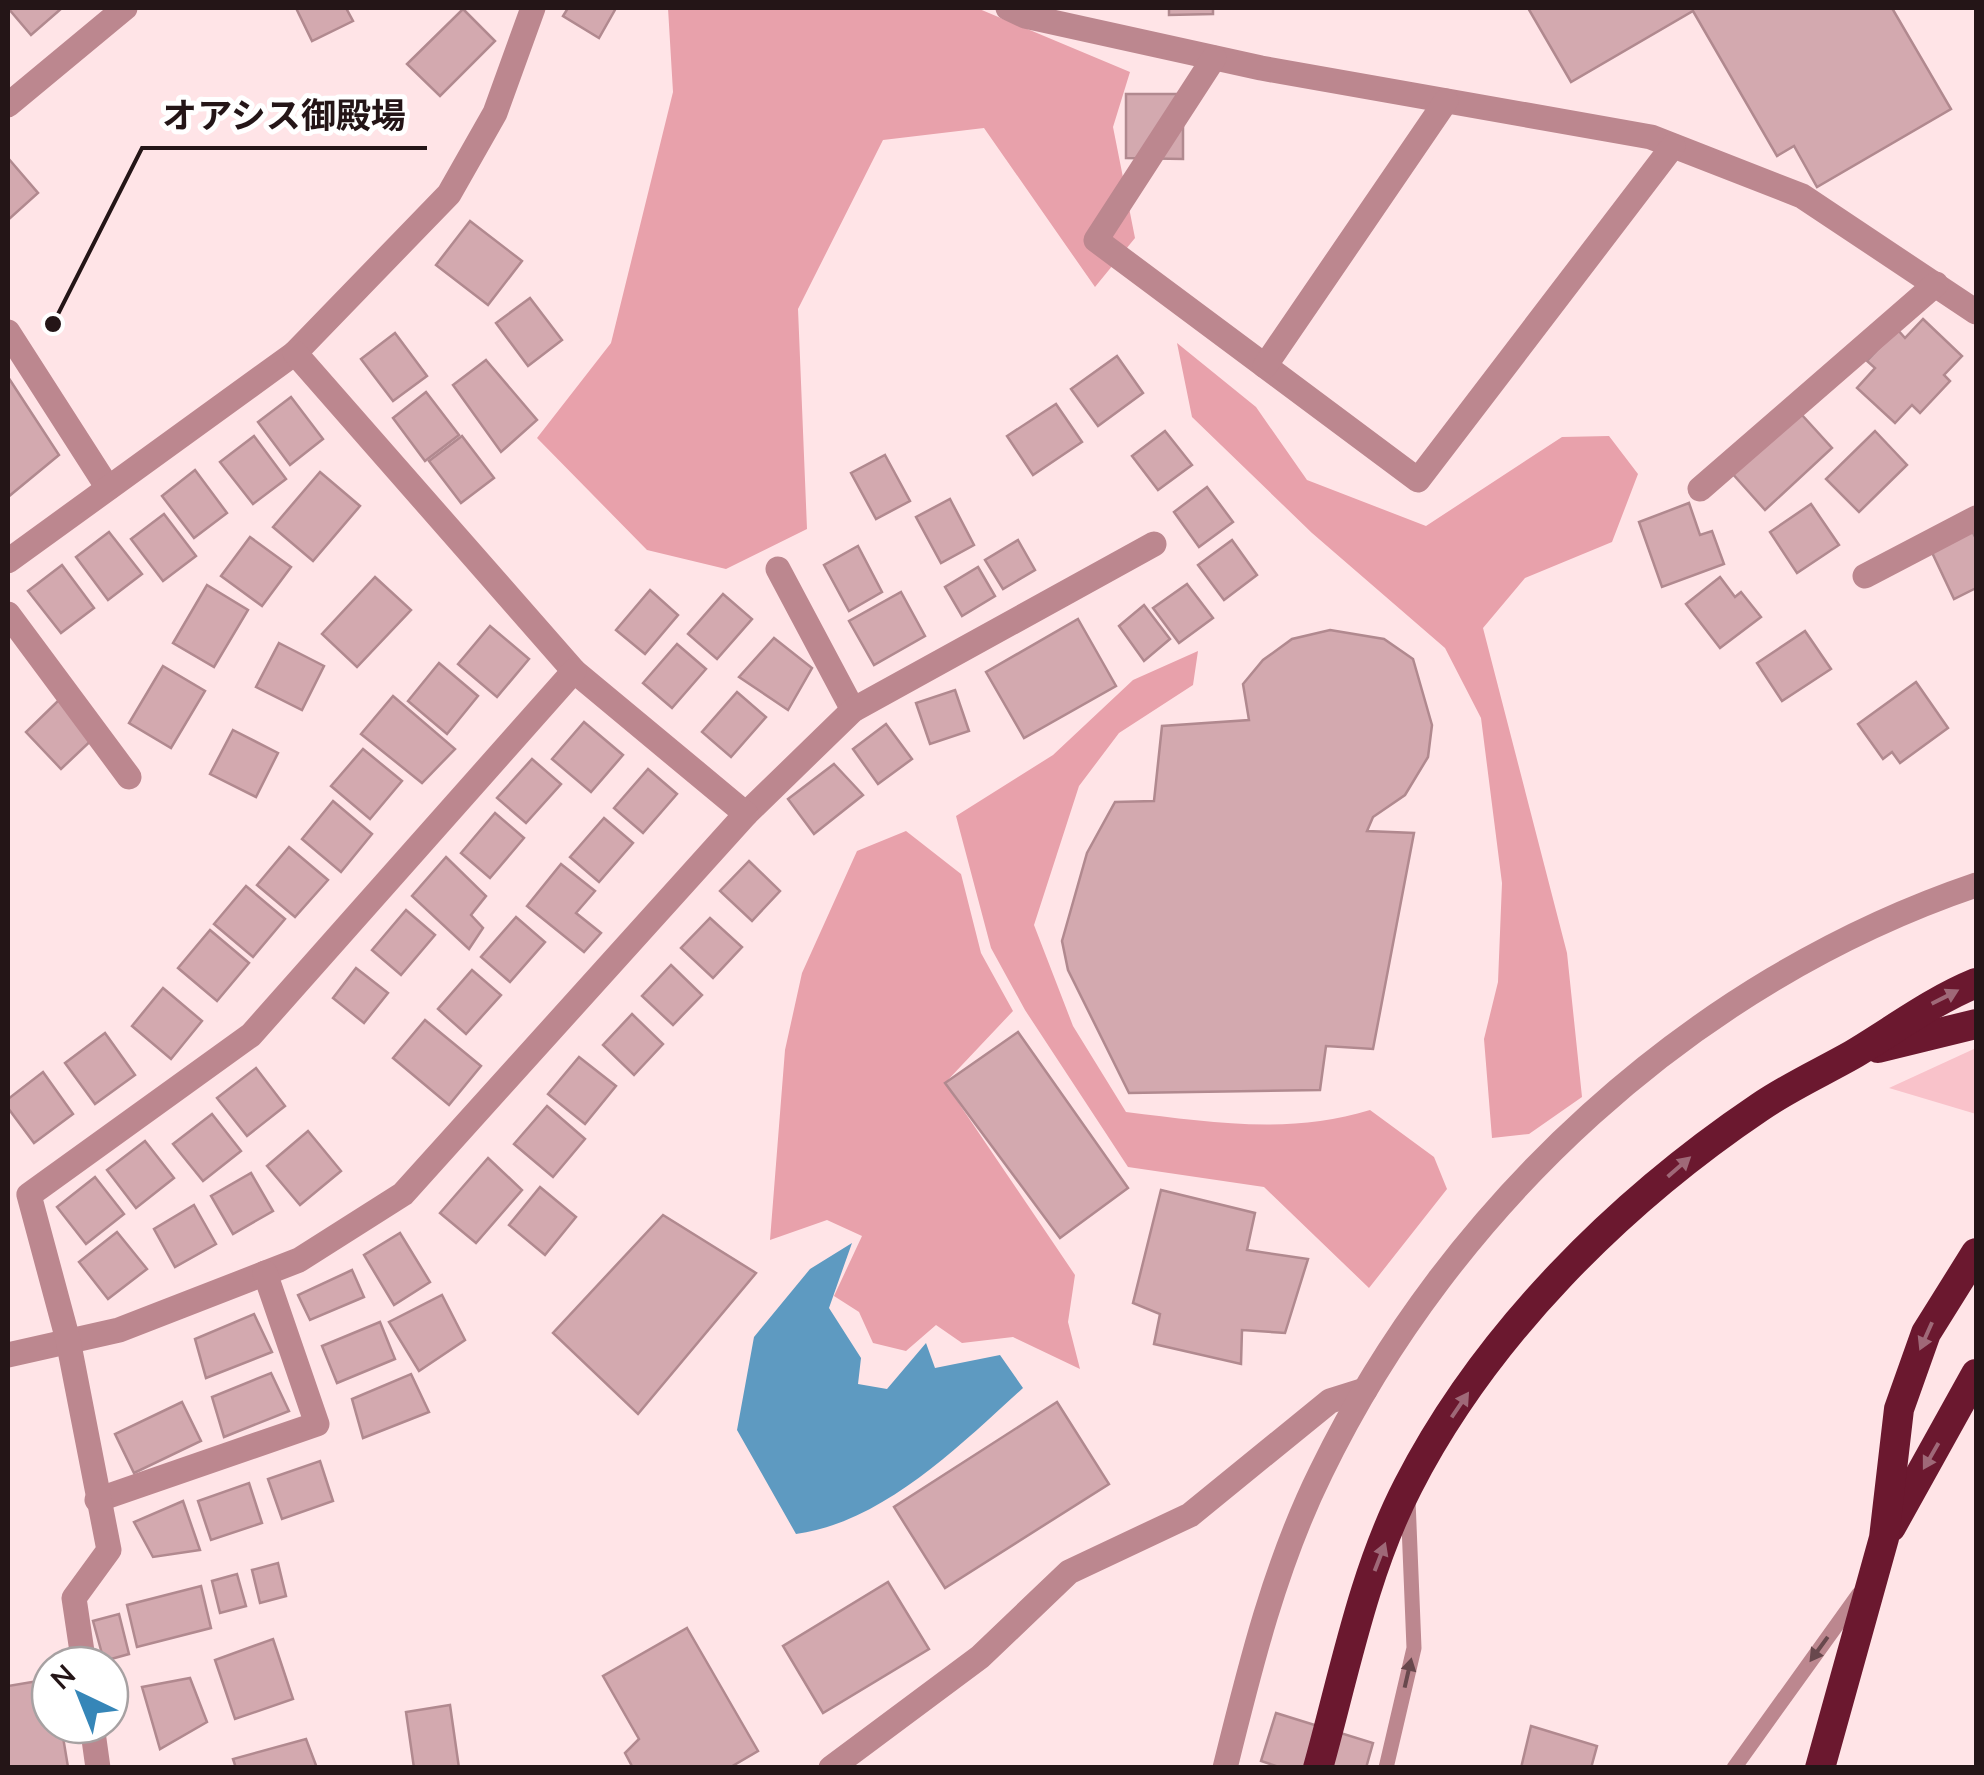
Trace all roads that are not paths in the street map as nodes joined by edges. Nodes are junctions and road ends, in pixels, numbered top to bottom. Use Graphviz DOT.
graph roads {
  1 [pos="125,8"];
  2 [pos="533,8"];
  3 [pos="1008,8"];
  4 [pos="1214,58"];
  5 [pos="1446,101"];
  6 [pos="8,105"];
  7 [pos="1672,146"];
  8 [pos="1936,284"];
  9 [pos="1976,312"];
  10 [pos="8,332"];
  11 [pos="295,353"];
  12 [pos="1266,366"];
  13 [pos="108,488"];
  14 [pos="1700,489"];
  15 [pos="1976,518"];
  16 [pos="1154,544"];
  17 [pos="8,560"];
  18 [pos="778,569"];
  19 [pos="1864,576"];
  20 [pos="8,614"];
  21 [pos="574,671"];
  22 [pos="854,710"];
  23 [pos="129,778"];
  24 [pos="746,814"];
  25 [pos="1976,885"];
  26 [pos="1976,982"];
  27 [pos="1976,1024"];
  28 [pos="1856,1053"];
  29 [pos="1976,1253"];
  30 [pos="265,1273"];
  31 [pos="68,1340"];
  32 [pos="8,1355"];
  33 [pos="1976,1374"];
  34 [pos="1365,1390"];
  35 [pos="1407,1487"];
  36 [pos="97,1500"];
  37 [pos="1884,1538"];
  38 [pos="1876,1570"];
  39 [pos="81,1645"];
  40 [pos="831,1768"];
  41 [pos="1226,1768"];
  42 [pos="1318,1768"];
  43 [pos="1386,1768"];
  44 [pos="1734,1768"];
  45 [pos="1820,1768"];
  1 -- 6 [label="street"];
  2 -- 11 [label="street"];
  3 -- 4 [label="street"];
  4 -- 5 [label="street"];
  4 -- 12 [label="street"];
  5 -- 7 [label="street"];
  5 -- 12 [label="street"];
  7 -- 8 [label="street"];
  7 -- 12 [label="street"];
  8 -- 9 [label="street"];
  8 -- 14 [label="street"];
  10 -- 13 [label="street"];
  11 -- 13 [label="street"];
  11 -- 21 [label="street"];
  13 -- 17 [label="street"];
  15 -- 19 [label="street"];
  16 -- 22 [label="street"];
  18 -- 22 [label="street"];
  20 -- 23 [label="street"];
  21 -- 24 [label="street"];
  21 -- 31 [label="street"];
  22 -- 24 [label="street"];
  24 -- 30 [label="street"];
  25 -- 34 [label="street"];
  28 -- 26 [label="highway, one-way"];
  27 -- 28 [label="highway"];
  35 -- 28 [label="highway, one-way"];
  29 -- 37 [label="highway, one-way"];
  30 -- 31 [label="street"];
  30 -- 36 [label="street"];
  31 -- 32 [label="street"];
  31 -- 36 [label="street"];
  33 -- 37 [label="highway, one-way"];
  34 -- 40 [label="street"];
  34 -- 41 [label="street"];
  42 -- 35 [label="highway, one-way"];
  43 -- 35 [label="lane, one-way"];
  36 -- 39 [label="street"];
  37 -- 38 [label="highway"];
  38 -- 44 [label="lane, one-way"];
  38 -- 45 [label="highway"];
}
